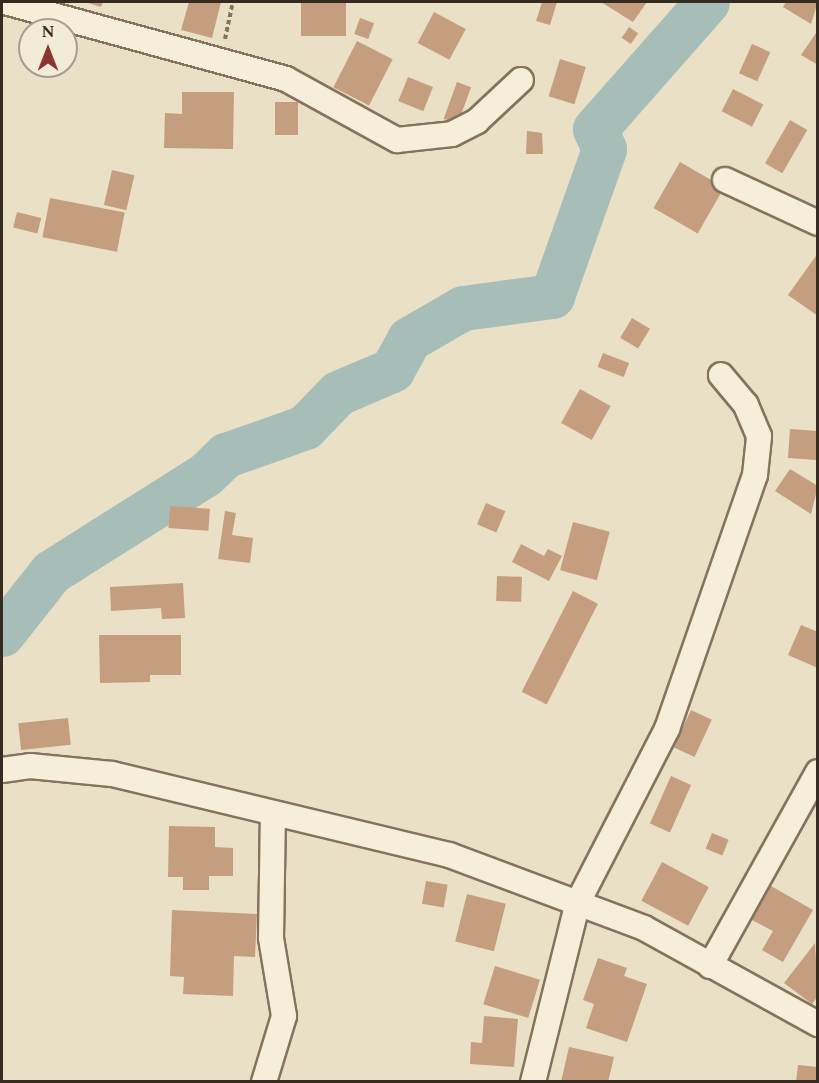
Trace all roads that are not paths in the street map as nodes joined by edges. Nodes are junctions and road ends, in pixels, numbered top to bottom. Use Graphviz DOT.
graph roads {
  1 [pos="5,2"];
  2 [pos="521,80"];
  3 [pos="725,180"];
  4 [pos="818,223"];
  5 [pos="721,375"];
  6 [pos="2,770"];
  7 [pos="818,772"];
  8 [pos="273,815"];
  9 [pos="578,902"];
  10 [pos="710,966"];
  11 [pos="818,1024"];
  12 [pos="264,1082"];
  13 [pos="533,1082"];
  1 -- 2 [label="street"];
  3 -- 4 [label="street"];
  5 -- 9 [label="street"];
  6 -- 8 [label="street"];
  7 -- 10 [label="street"];
  8 -- 9 [label="street"];
  8 -- 12 [label="street"];
  9 -- 10 [label="street"];
  9 -- 13 [label="street"];
  10 -- 11 [label="street"];
}
